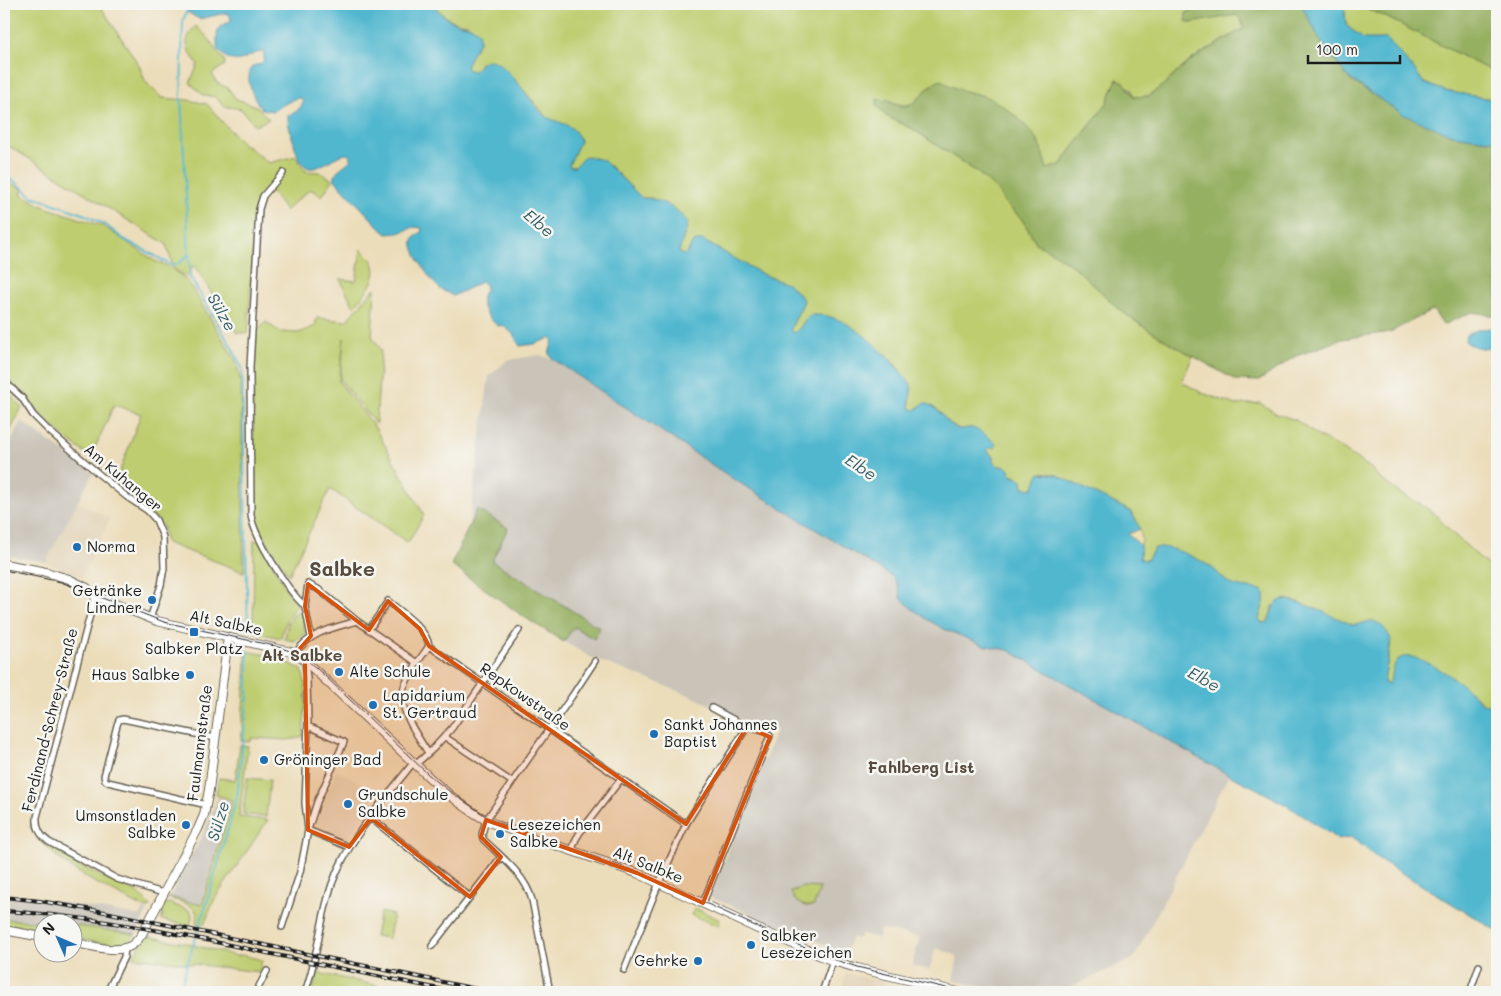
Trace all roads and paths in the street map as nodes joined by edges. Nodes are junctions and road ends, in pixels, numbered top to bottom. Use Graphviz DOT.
graph roads {
  1 [pos="283,173"];
  2 [pos="4,382"];
  3 [pos="4,564"];
  4 [pos="95,596"];
  5 [pos="305,606"];
  6 [pos="150,619"];
  7 [pos="356,621"];
  8 [pos="369,630"];
  9 [pos="519,630"];
  10 [pos="228,637"];
  11 [pos="311,637"];
  12 [pos="429,646"];
  13 [pos="296,654"];
  14 [pos="305,661"];
  15 [pos="595,661"];
  16 [pos="418,663"];
  17 [pos="483,683"];
  18 [pos="712,708"];
  19 [pos="308,726"];
  20 [pos="747,728"];
  21 [pos="549,730"];
  22 [pos="444,737"];
  23 [pos="215,738"];
  24 [pos="428,753"];
  25 [pos="414,764"];
  26 [pos="621,779"];
  27 [pos="512,782"];
  28 [pos="207,805"];
  29 [pos="371,818"];
  30 [pos="486,820"];
  31 [pos="686,824"];
  32 [pos="308,830"];
  33 [pos="349,847"];
  34 [pos="572,850"];
  35 [pos="501,857"];
  36 [pos="660,882"];
  37 [pos="163,893"];
  38 [pos="470,897"];
  39 [pos="703,903"];
  40 [pos="282,927"];
  41 [pos="4,930"];
  42 [pos="32,935"];
  43 [pos="82,944"];
  44 [pos="432,946"];
  45 [pos="125,948"];
  46 [pos="833,961"];
  47 [pos="1479,966"];
  48 [pos="624,970"];
  49 [pos="267,971"];
  50 [pos="107,992"];
  51 [pos="256,992"];
  52 [pos="305,992"];
  53 [pos="550,992"];
  54 [pos="822,992"];
  55 [pos="958,992"];
  56 [pos="1470,992"];
  1 -- 5 [label="street"];
  2 -- 6 [label="street, Am Kuhanger"];
  3 -- 4 [label="main road, Alt Salbke"];
  4 -- 6 [label="main road, Alt Salbke"];
  4 -- 37 [label="street, Ferdinand-Schrey-Straße"];
  5 -- 7 [label="street"];
  5 -- 11 [label="street"];
  6 -- 10 [label="main road, Alt Salbke"];
  7 -- 8 [label="street"];
  7 -- 11 [label="street"];
  8 -- 12 [label="street, Repkowstraße"];
  8 -- 16 [label="street"];
  9 -- 17 [label="street"];
  10 -- 13 [label="main road, Alt Salbke"];
  10 -- 23 [label="main road, Faulmannstraße"];
  11 -- 13 [label="street"];
  12 -- 16 [label="street"];
  12 -- 17 [label="street, Repkowstraße"];
  13 -- 14 [label="main road, Alt Salbke"];
  14 -- 19 [label="street"];
  14 -- 25 [label="main road, Alt Salbke"];
  15 -- 21 [label="street"];
  16 -- 24 [label="street"];
  17 -- 21 [label="street, Repkowstraße"];
  17 -- 22 [label="street"];
  18 -- 20 [label="street"];
  19 -- 32 [label="street"];
  19 -- 32 [label="street"];
  20 -- 31 [label="street"];
  20 -- 39 [label="street"];
  21 -- 26 [label="street, Repkowstraße"];
  21 -- 27 [label="street"];
  22 -- 24 [label="street"];
  22 -- 27 [label="street"];
  23 -- 28 [label="main road, Faulmannstraße"];
  23 -- 28 [label="street"];
  24 -- 25 [label="street"];
  25 -- 29 [label="street"];
  25 -- 30 [label="main road, Alt Salbke"];
  26 -- 31 [label="street, Repkowstraße"];
  26 -- 34 [label="street"];
  27 -- 30 [label="street"];
  28 -- 37 [label="main road, Faulmannstraße"];
  29 -- 33 [label="street"];
  29 -- 38 [label="street"];
  30 -- 34 [label="main road, Alt Salbke"];
  30 -- 35 [label="street"];
  31 -- 36 [label="street"];
  32 -- 33 [label="street"];
  32 -- 40 [label="street"];
  33 -- 52 [label="street"];
  34 -- 36 [label="main road, Alt Salbke"];
  35 -- 38 [label="street"];
  35 -- 53 [label="street"];
  36 -- 39 [label="main road, Alt Salbke"];
  36 -- 48 [label="street"];
  37 -- 45 [label="main road, Faulmannstraße"];
  38 -- 44 [label="street"];
  39 -- 46 [label="main road, Alt Salbke"];
  41 -- 42 [label="main road"];
  43 -- 45 [label="main road"];
  45 -- 50 [label="street"];
  46 -- 54 [label="street"];
  46 -- 55 [label="main road, Alt Salbke"];
  47 -- 56 [label="street"];
  49 -- 51 [label="street"];
}
